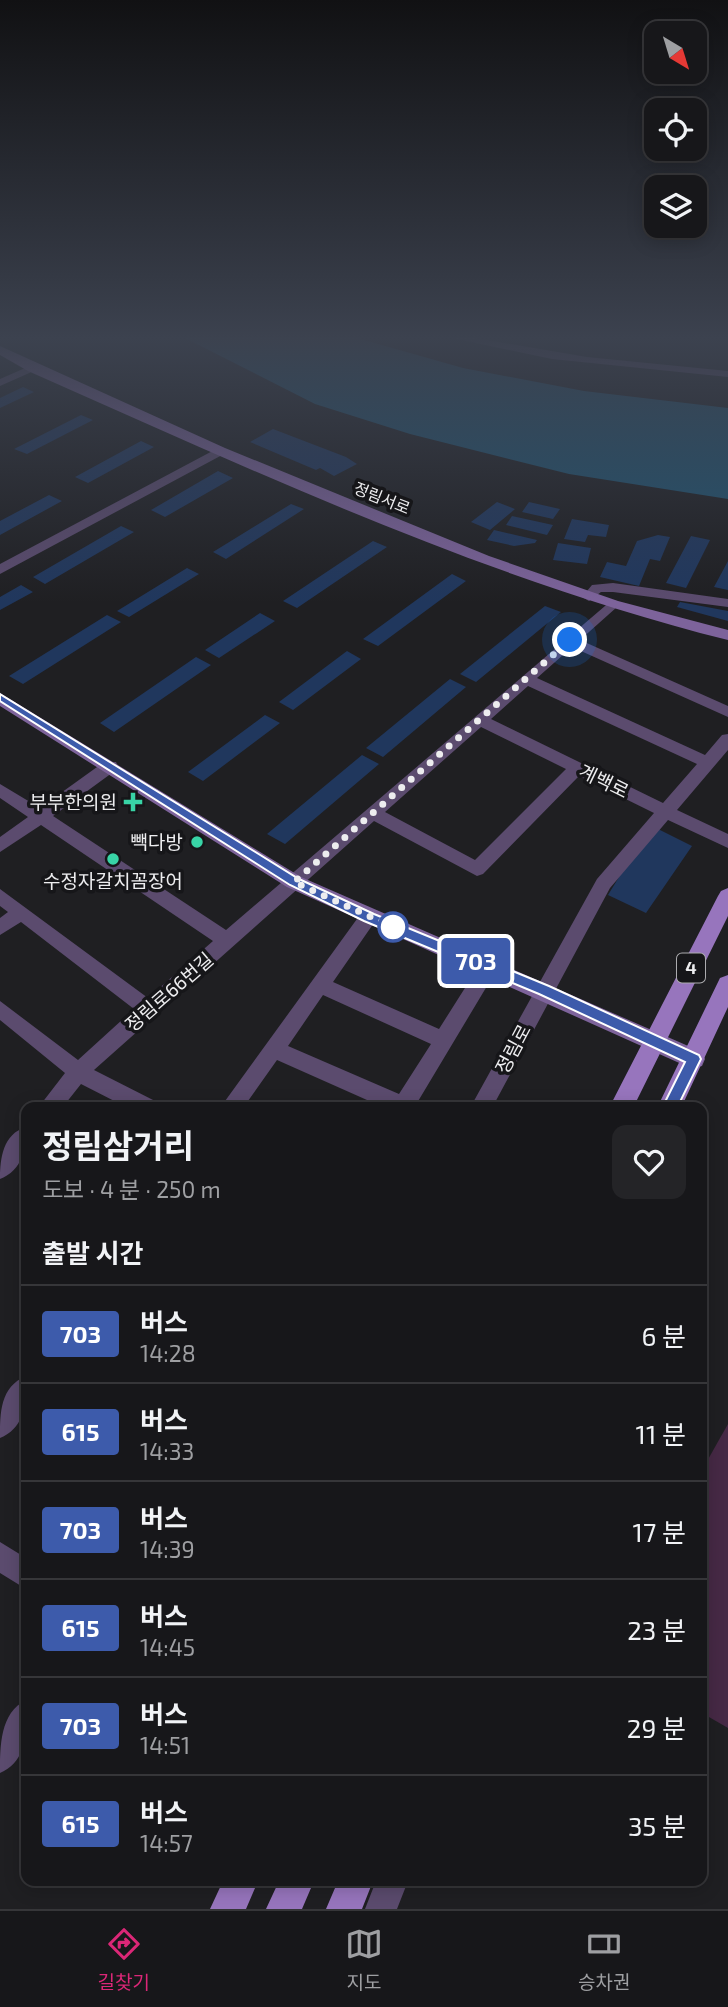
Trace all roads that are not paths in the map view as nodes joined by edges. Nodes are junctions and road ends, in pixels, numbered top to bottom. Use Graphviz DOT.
graph roads {
  1 [pos="161,425"];
  2 [pos="220,451"];
  3 [pos="0,570"];
  4 [pos="589,597"];
  5 [pos="728,603"];
  6 [pos="612,604"];
  7 [pos="728,635"];
  8 [pos="570,640"];
  9 [pos="527,679"];
  10 [pos="0,698"];
  11 [pos="728,712"];
  12 [pos="480,720"];
  13 [pos="728,739"];
  14 [pos="708,763"];
  15 [pos="110,766"];
  16 [pos="577,768"];
  17 [pos="0,789"];
  18 [pos="666,811"];
  19 [pos="373,813"];
  20 [pos="40,817"];
  21 [pos="728,842"];
  22 [pos="0,846"];
  23 [pos="294,882"];
  24 [pos="728,895"];
  25 [pos="0,896"];
  26 [pos="21,912"];
  27 [pos="369,917"];
  28 [pos="0,928"];
  29 [pos="228,941"];
  30 [pos="489,966"];
  31 [pos="728,984"];
  32 [pos="320,985"];
  33 [pos="544,990"];
  34 [pos="0,1009"];
  35 [pos="148,1009"];
  36 [pos="443,1040"];
  37 [pos="654,1040"];
  38 [pos="274,1049"];
  39 [pos="694,1059"];
  40 [pos="78,1072"];
  41 [pos="54,1102"];
  42 [pos="137,1102"];
  43 [pos="235,1102"];
  44 [pos="391,1102"];
  45 [pos="405,1102"];
  46 [pos="484,1102"];
  47 [pos="624,1102"];
  48 [pos="673,1102"];
  49 [pos="21,1142"];
  50 [pos="0,1169"];
  51 [pos="21,1396"];
  52 [pos="0,1425"];
  53 [pos="0,1556"];
  54 [pos="21,1571"];
  55 [pos="21,1723"];
  56 [pos="0,1758"];
  57 [pos="239,1886"];
  58 [pos="295,1886"];
  59 [pos="354,1886"];
  60 [pos="390,1886"];
  61 [pos="228,1909"];
  62 [pos="284,1909"];
  63 [pos="344,1909"];
  64 [pos="380,1909"];
  1 -- 2 [label="main road, 정림서로"];
  2 -- 3 [label="street"];
  2 -- 4 [label="main road, 정림서로"];
  4 -- 5 [label="street"];
  4 -- 6 [label="main road, 정림서로"];
  6 -- 7 [label="main road, 정림서로"];
  6 -- 8 [label="street, 정림로66번길"];
  8 -- 9 [label="street, 정림로66번길"];
  8 -- 11 [label="street"];
  9 -- 12 [label="street, 정림로66번길"];
  9 -- 14 [label="street"];
  10 -- 15 [label="main road"];
  12 -- 16 [label="street, 계백로"];
  12 -- 19 [label="street, 정림로66번길"];
  13 -- 14 [label="street, 정림로"];
  14 -- 18 [label="street, 정림로"];
  15 -- 20 [label="street"];
  15 -- 23 [label="main road"];
  16 -- 18 [label="street, 계백로"];
  16 -- 19 [label="street"];
  17 -- 20 [label="street"];
  18 -- 21 [label="street, 계백로"];
  18 -- 33 [label="street, 정림로"];
  19 -- 23 [label="street, 정림로66번길"];
  20 -- 22 [label="street"];
  20 -- 29 [label="street"];
  23 -- 27 [label="main road"];
  23 -- 29 [label="street, 정림로66번길"];
  24 -- 37 [label="main road, 4"];
  25 -- 26 [label="street"];
  26 -- 28 [label="street"];
  26 -- 35 [label="street"];
  27 -- 30 [label="main road"];
  27 -- 32 [label="street"];
  29 -- 35 [label="street, 정림로66번길"];
  30 -- 33 [label="main road"];
  30 -- 36 [label="street"];
  31 -- 39 [label="main road, 4"];
  32 -- 36 [label="street"];
  32 -- 38 [label="street"];
  33 -- 37 [label="main road"];
  33 -- 46 [label="street, 정림로"];
  34 -- 40 [label="street"];
  35 -- 40 [label="street, 정림로66번길"];
  36 -- 45 [label="street"];
  37 -- 39 [label="main road"];
  37 -- 47 [label="main road, 4"];
  38 -- 43 [label="street"];
  38 -- 44 [label="street"];
  39 -- 48 [label="main road, 4"];
  40 -- 41 [label="street, 정림로66번길"];
  40 -- 42 [label="street"];
  49 -- 50 [label="street"];
  51 -- 52 [label="street"];
  53 -- 54 [label="street"];
  55 -- 56 [label="street"];
  57 -- 61 [label="main road"];
  58 -- 62 [label="main road"];
  59 -- 63 [label="main road"];
  60 -- 64 [label="street"];
}
